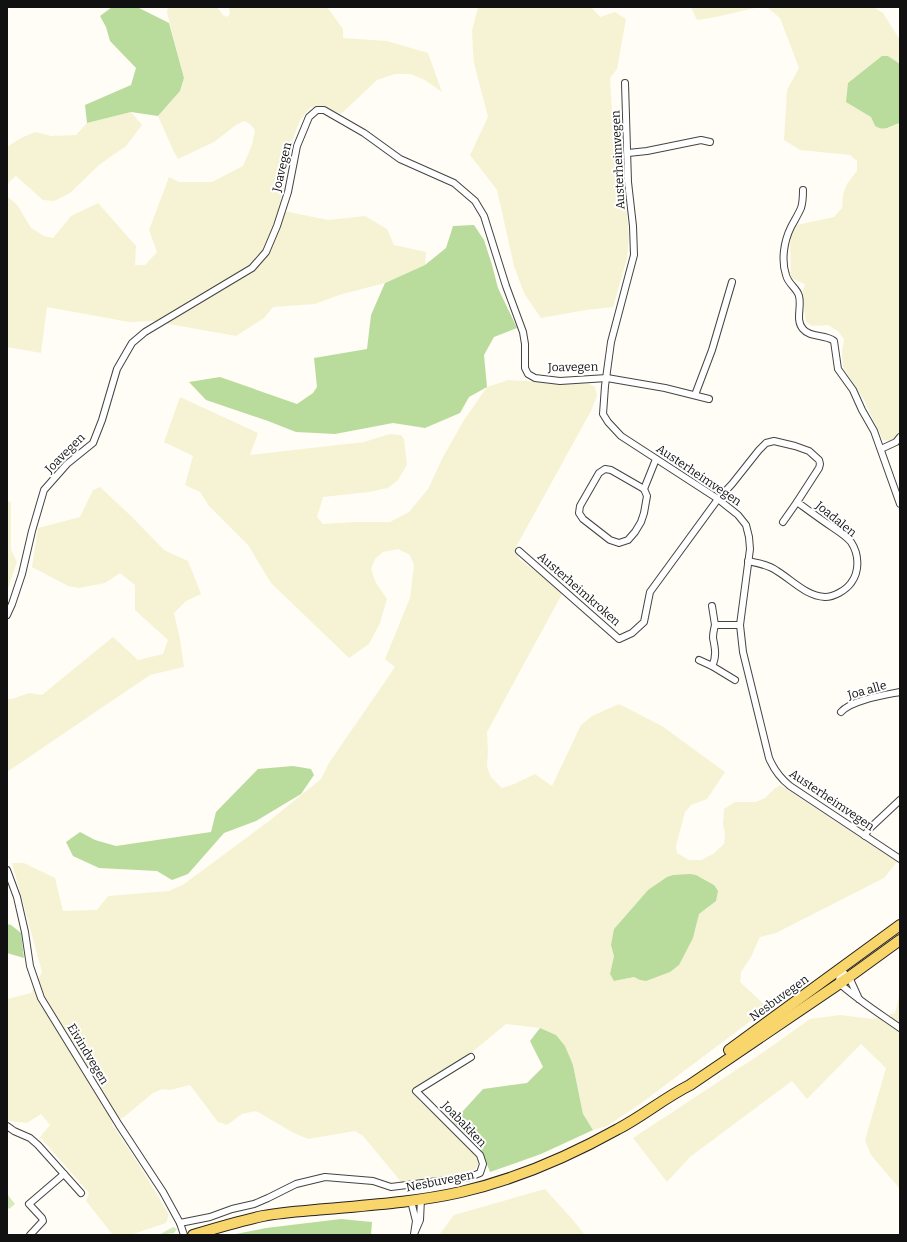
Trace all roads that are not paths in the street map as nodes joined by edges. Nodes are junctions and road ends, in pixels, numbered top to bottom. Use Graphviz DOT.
graph roads {
  1 [pos="625,83"];
  2 [pos="710,142"];
  3 [pos="628,153"];
  4 [pos="803,190"];
  5 [pos="732,282"];
  6 [pos="607,378"];
  7 [pos="695,395"];
  8 [pos="709,399"];
  9 [pos="900,437"];
  10 [pos="882,449"];
  11 [pos="656,459"];
  12 [pos="644,489"];
  13 [pos="718,499"];
  14 [pos="797,502"];
  15 [pos="900,504"];
  16 [pos="783,522"];
  17 [pos="519,551"];
  18 [pos="748,561"];
  19 [pos="712,606"];
  20 [pos="7,615"];
  21 [pos="715,625"];
  22 [pos="740,625"];
  23 [pos="699,660"];
  24 [pos="712,666"];
  25 [pos="735,680"];
  26 [pos="900,692"];
  27 [pos="841,712"];
  28 [pos="900,800"];
  29 [pos="865,836"];
  30 [pos="900,859"];
  31 [pos="7,870"];
  32 [pos="900,925"];
  33 [pos="900,940"];
  34 [pos="840,970"];
  35 [pos="849,977"];
  36 [pos="839,983"];
  37 [pos="859,998"];
  38 [pos="900,1028"];
  39 [pos="471,1057"];
  40 [pos="673,1093"];
  41 [pos="7,1126"];
  42 [pos="64,1174"];
  43 [pos="81,1193"];
  44 [pos="416,1200"];
  45 [pos="180,1223"];
  46 [pos="414,1234"];
  47 [pos="30,1235"];
  48 [pos="184,1235"];
  49 [pos="193,1235"];
  1 -- 3 [label="street, Austerheimvegen"];
  2 -- 3 [label="street"];
  3 -- 6 [label="street, Austerheimvegen"];
  4 -- 10 [label="street"];
  5 -- 7 [label="street"];
  6 -- 7 [label="street, Joavegen"];
  6 -- 11 [label="street, Austerheimvegen"];
  6 -- 20 [label="street, Joavegen"];
  7 -- 8 [label="street, Joavegen"];
  9 -- 10 [label="street"];
  10 -- 15 [label="street"];
  11 -- 12 [label="street"];
  11 -- 13 [label="street, Austerheimvegen"];
  12 -- 12 [label="street"];
  13 -- 14 [label="street, Joadalen"];
  13 -- 17 [label="street, Austerheimkroken"];
  13 -- 18 [label="street, Austerheimvegen"];
  14 -- 16 [label="street, Joadalen"];
  14 -- 18 [label="street, Joadalen"];
  18 -- 22 [label="street, Austerheimvegen"];
  19 -- 21 [label="street"];
  21 -- 22 [label="street"];
  21 -- 24 [label="street"];
  22 -- 29 [label="street, Austerheimvegen"];
  23 -- 24 [label="street"];
  24 -- 25 [label="street"];
  26 -- 27 [label="street, Joa alle"];
  28 -- 29 [label="street"];
  29 -- 30 [label="street, Austerheimvegen"];
  31 -- 45 [label="street, Eivindvegen"];
  32 -- 34 [label="main road, Nesbuvegen"];
  33 -- 35 [label="main road, Nesbuvegen"];
  34 -- 35 [label="street"];
  34 -- 36 [label="street"];
  34 -- 40 [label="main road, Nesbuvegen"];
  35 -- 36 [label="main road, Nesbuvegen"];
  35 -- 37 [label="street"];
  36 -- 37 [label="street"];
  36 -- 40 [label="main road, Nesbuvegen"];
  37 -- 38 [label="street"];
  39 -- 45 [label="street, Joabakken"];
  40 -- 44 [label="main road, Nesbuvegen"];
  41 -- 42 [label="street"];
  42 -- 43 [label="street"];
  42 -- 47 [label="street"];
  44 -- 46 [label="street"];
  44 -- 46 [label="street"];
  44 -- 49 [label="main road, Nesbuvegen"];
  45 -- 48 [label="street, Eivindvegen"];
}
